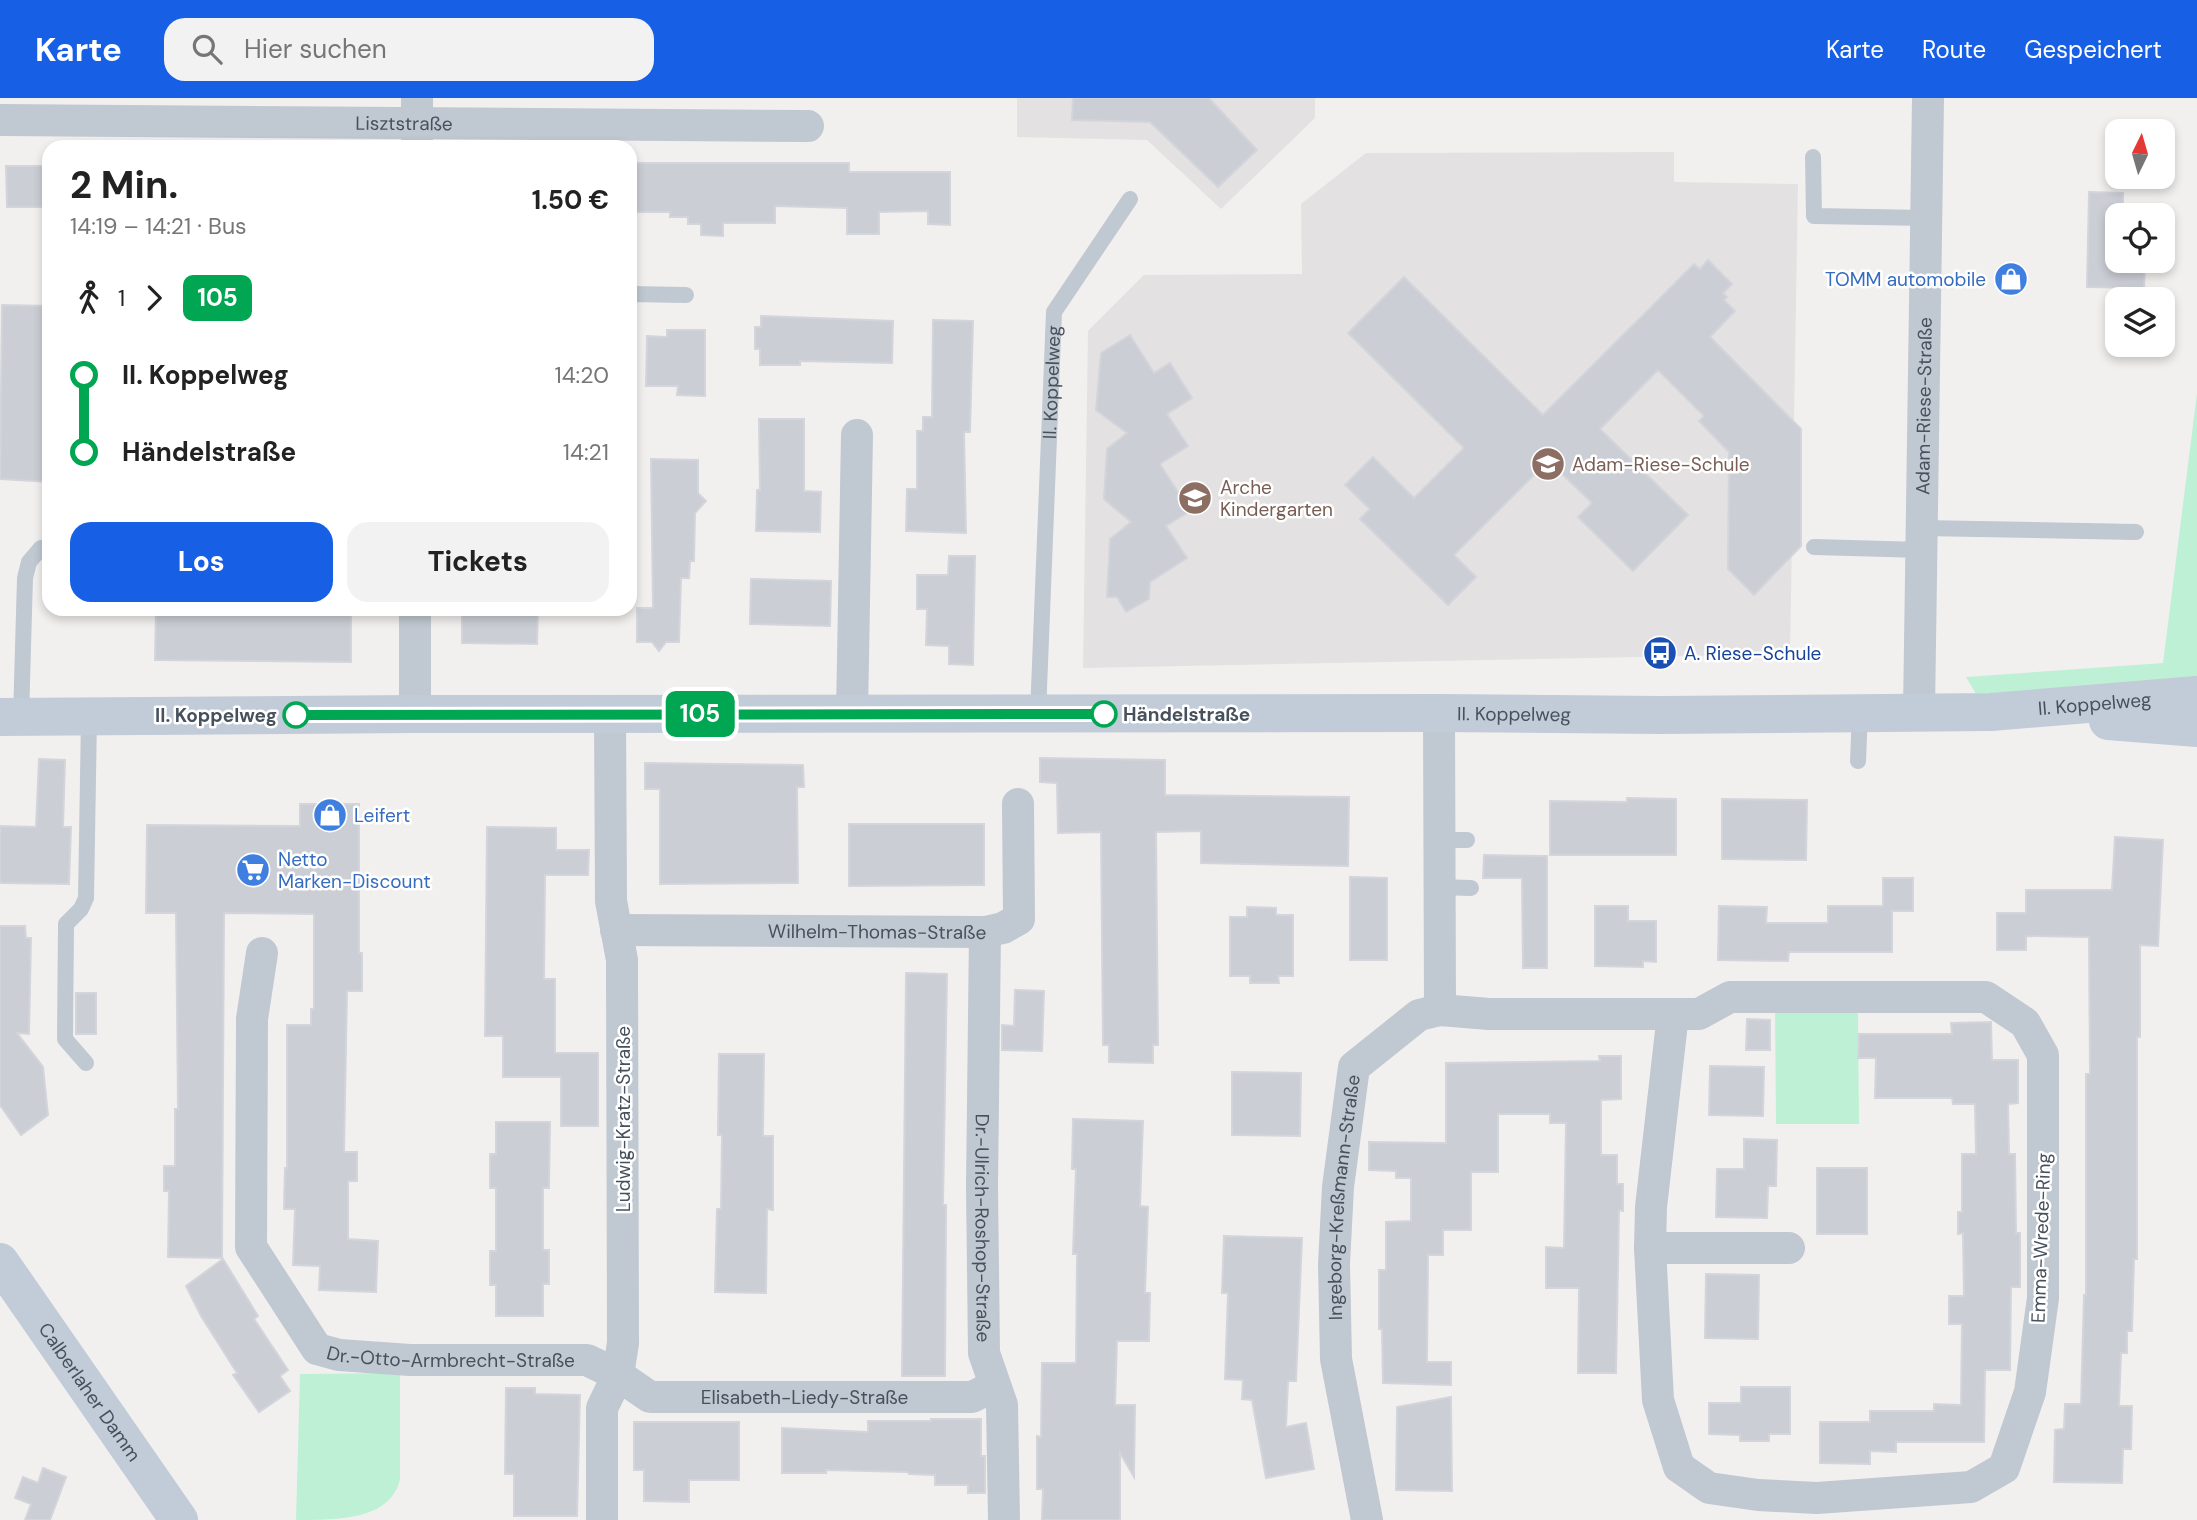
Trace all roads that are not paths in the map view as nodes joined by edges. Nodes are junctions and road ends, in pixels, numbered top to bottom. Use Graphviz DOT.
graph roads {
  1 [pos="1928,98"];
  2 [pos="742,111"];
  3 [pos="0,120"];
  4 [pos="417,123"];
  5 [pos="808,126"];
  6 [pos="1813,157"];
  7 [pos="1130,199"];
  8 [pos="1927,218"];
  9 [pos="637,294"];
  10 [pos="686,295"];
  11 [pos="857,435"];
  12 [pos="2136,532"];
  13 [pos="1922,539"];
  14 [pos="1814,547"];
  15 [pos="42,548"];
  16 [pos="415,616"];
  17 [pos="2197,695"];
  18 [pos="1860,712"];
  19 [pos="1919,712"];
  20 [pos="1991,712"];
  21 [pos="1440,713"];
  22 [pos="415,714"];
  23 [pos="610,714"];
  24 [pos="852,714"];
  25 [pos="1038,714"];
  26 [pos="10,717"];
  27 [pos="89,717"];
  28 [pos="2197,728"];
  29 [pos="1858,761"];
  30 [pos="1018,804"];
  31 [pos="616,930"];
  32 [pos="985,932"];
  33 [pos="262,953"];
  34 [pos="1440,1010"];
  35 [pos="1673,1014"];
  36 [pos="86,1063"];
  37 [pos="1650,1248"];
  38 [pos="1789,1248"];
  39 [pos="0,1262"];
  40 [pos="618,1375"];
  41 [pos="994,1387"];
  42 [pos="179,1520"];
  43 [pos="602,1520"];
  44 [pos="1004,1520"];
  45 [pos="1367,1520"];
  1 -- 8 [label="street, Adam-Riese-Straße"];
  2 -- 4 [label="street, Lisztstraße"];
  2 -- 5 [label="street, Lisztstraße"];
  3 -- 4 [label="street, Lisztstraße"];
  6 -- 8 [label="lane"];
  7 -- 25 [label="lane, II. Koppelweg"];
  8 -- 13 [label="street, Adam-Riese-Straße"];
  9 -- 10 [label="lane"];
  11 -- 24 [label="street"];
  12 -- 13 [label="lane"];
  13 -- 14 [label="lane"];
  13 -- 19 [label="street, Adam-Riese-Straße"];
  15 -- 26 [label="lane"];
  16 -- 22 [label="street"];
  17 -- 20 [label="street, II. Koppelweg"];
  18 -- 19 [label="street, II. Koppelweg"];
  18 -- 21 [label="street, II. Koppelweg"];
  18 -- 29 [label="lane"];
  19 -- 20 [label="street, II. Koppelweg"];
  20 -- 28 [label="street, II. Koppelweg"];
  21 -- 25 [label="street, II. Koppelweg"];
  21 -- 34 [label="street"];
  22 -- 23 [label="street, II. Koppelweg"];
  22 -- 27 [label="street, II. Koppelweg"];
  23 -- 24 [label="street, II. Koppelweg"];
  23 -- 31 [label="street, Ludwig-Kratz-Straße"];
  24 -- 25 [label="street, II. Koppelweg"];
  26 -- 27 [label="street, II. Koppelweg"];
  27 -- 36 [label="lane"];
  30 -- 32 [label="street, Wilhelm-Thomas-Straße"];
  31 -- 32 [label="street, Wilhelm-Thomas-Straße"];
  31 -- 40 [label="street, Ludwig-Kratz-Straße"];
  32 -- 41 [label="street, Dr.-Ulrich-Roshop-Straße"];
  33 -- 40 [label="street, Dr.-Otto-Armbrecht-Straße"];
  34 -- 35 [label="street, Emma-Wrede-Ring"];
  34 -- 45 [label="street, Ingeborg-Kreßmann-Straße"];
  35 -- 37 [label="street, Emma-Wrede-Ring"];
  35 -- 37 [label="street, Emma-Wrede-Ring"];
  37 -- 38 [label="street"];
  39 -- 42 [label="street, Calberlaher Damm"];
  40 -- 41 [label="street, Elisabeth-Liedy-Straße"];
  40 -- 43 [label="street, Ludwig-Kratz-Straße"];
  41 -- 44 [label="street, Dr.-Ulrich-Roshop-Straße"];
}
